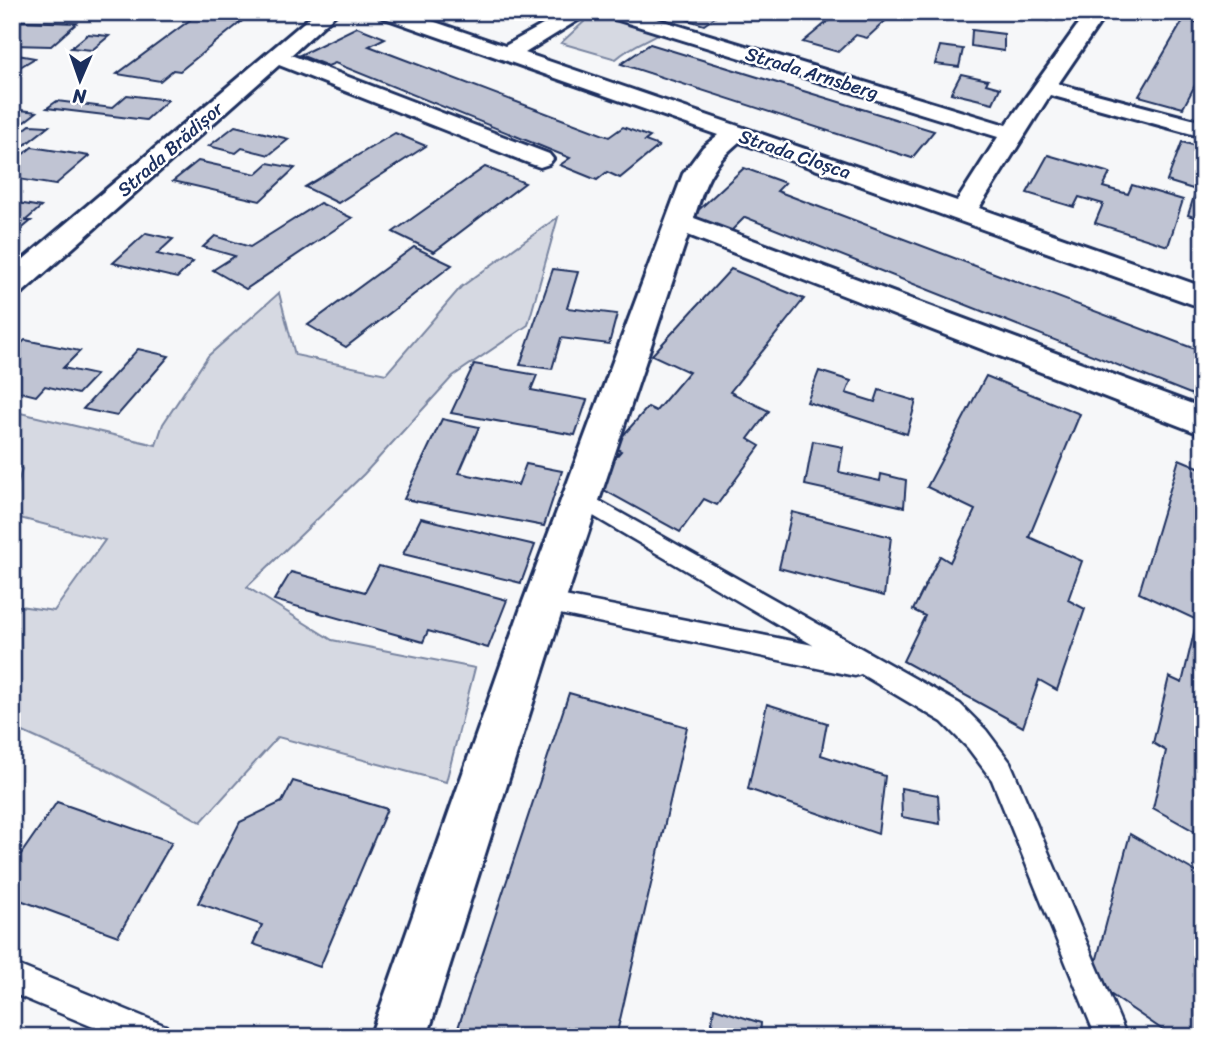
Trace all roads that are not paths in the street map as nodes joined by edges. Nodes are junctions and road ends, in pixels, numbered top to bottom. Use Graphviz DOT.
graph roads {
  1 [pos="328,12"];
  2 [pos="386,12"];
  3 [pos="581,12"];
  4 [pos="611,12"];
  5 [pos="1097,12"];
  6 [pos="507,54"];
  7 [pos="276,57"];
  8 [pos="1045,87"];
  9 [pos="1203,130"];
  10 [pos="735,133"];
  11 [pos="1012,134"];
  12 [pos="540,159"];
  13 [pos="963,212"];
  14 [pos="679,222"];
  15 [pos="12,285"];
  16 [pos="1203,298"];
  17 [pos="1203,422"];
  18 [pos="580,498"];
  19 [pos="544,602"];
  20 [pos="870,668"];
  21 [pos="12,978"];
  22 [pos="155,1037"];
  23 [pos="398,1037"];
  24 [pos="1112,1037"];
  1 -- 7 [label="street, Strada Brădișor"];
  2 -- 6 [label="street, Strada Cloșca"];
  3 -- 6 [label="street"];
  4 -- 11 [label="street, Strada Arnsberg"];
  5 -- 8 [label="street"];
  6 -- 10 [label="street, Strada Cloșca"];
  7 -- 12 [label="street"];
  7 -- 15 [label="street, Strada Brădișor"];
  8 -- 9 [label="street"];
  8 -- 11 [label="street"];
  10 -- 13 [label="street, Strada Cloșca"];
  10 -- 14 [label="street"];
  11 -- 13 [label="street"];
  13 -- 16 [label="street, Strada Cloșca"];
  14 -- 17 [label="street"];
  14 -- 18 [label="street"];
  18 -- 19 [label="street"];
  18 -- 20 [label="lane"];
  19 -- 20 [label="lane"];
  19 -- 23 [label="street"];
  20 -- 24 [label="lane"];
  21 -- 22 [label="lane"];
}
